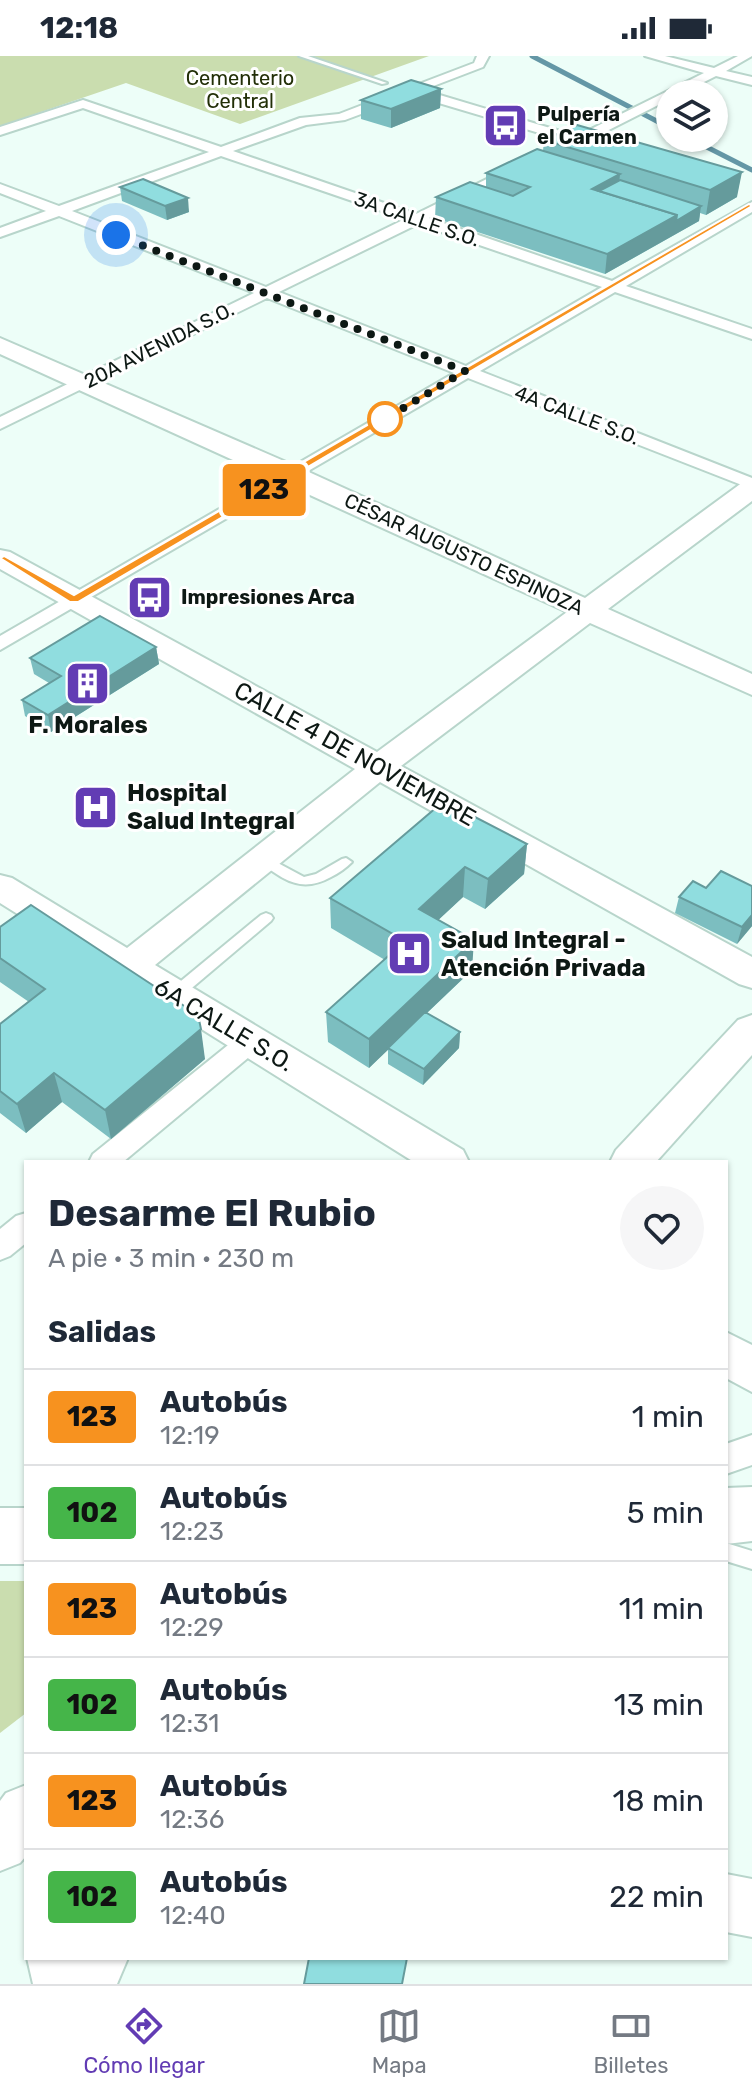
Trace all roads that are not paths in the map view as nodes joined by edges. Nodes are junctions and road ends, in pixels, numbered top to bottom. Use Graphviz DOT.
graph roads {
  1 [pos="302,56"];
  2 [pos="483,56"];
  3 [pos="651,56"];
  4 [pos="747,56"];
  5 [pos="454,58"];
  6 [pos="714,72"];
  7 [pos="405,75"];
  8 [pos="752,81"];
  9 [pos="384,83"];
  10 [pos="411,91"];
  11 [pos="357,93"];
  12 [pos="329,103"];
  13 [pos="304,121"];
  14 [pos="0,131"];
  15 [pos="577,140"];
  16 [pos="607,149"];
  17 [pos="558,150"];
  18 [pos="223,152"];
  19 [pos="530,164"];
  20 [pos="0,188"];
  21 [pos="752,206"];
  22 [pos="57,212"];
  23 [pos="418,219"];
  24 [pos="0,233"];
  25 [pos="615,287"];
  26 [pos="265,292"];
  27 [pos="752,334"];
  28 [pos="0,345"];
  29 [pos="465,371"];
  30 [pos="83,384"];
  31 [pos="0,424"];
  32 [pos="291,474"];
  33 [pos="752,486"];
  34 [pos="0,558"];
  35 [pos="74,599"];
  36 [pos="587,611"];
  37 [pos="0,644"];
  38 [pos="752,686"];
  39 [pos="378,767"];
  40 [pos="263,859"];
  41 [pos="346,862"];
  42 [pos="0,887"];
  43 [pos="266,918"];
  44 [pos="128,967"];
  45 [pos="752,974"];
  46 [pos="174,994"];
  47 [pos="752,1030"];
  48 [pos="252,1040"];
  49 [pos="105,1160"];
  50 [pos="445,1160"];
  51 [pos="633,1160"];
  52 [pos="24,1227"];
  53 [pos="0,1247"];
  54 [pos="752,1450"];
  55 [pos="728,1458"];
  56 [pos="752,1514"];
  57 [pos="728,1516"];
  58 [pos="0,1536"];
  59 [pos="24,1536"];
  60 [pos="728,1553"];
  61 [pos="752,1560"];
  62 [pos="0,1802"];
  63 [pos="24,1810"];
  64 [pos="24,1813"];
  65 [pos="0,1843"];
  66 [pos="728,1903"];
  67 [pos="752,1908"];
  68 [pos="57,1960"];
  69 [pos="98,1960"];
  70 [pos="63,1984"];
  71 [pos="85,1984"];
  1 -- 9 [label="lane"];
  2 -- 5 [label="street"];
  2 -- 10 [label="street"];
  3 -- 6 [label="street"];
  4 -- 6 [label="street"];
  6 -- 8 [label="street"];
  6 -- 15 [label="street"];
  7 -- 9 [label="street"];
  9 -- 10 [label="street"];
  9 -- 11 [label="street"];
  10 -- 13 [label="street"];
  10 -- 15 [label="street"];
  12 -- 13 [label="street"];
  13 -- 18 [label="street"];
  14 -- 18 [label="street, 3A CALLE S.O."];
  15 -- 16 [label="street"];
  15 -- 17 [label="street"];
  18 -- 22 [label="street"];
  18 -- 23 [label="street, 3A CALLE S.O."];
  19 -- 23 [label="street, 20A AVENIDA S.O."];
  20 -- 22 [label="street, 4A CALLE S.O."];
  21 -- 25 [label="street"];
  22 -- 24 [label="street"];
  22 -- 26 [label="street, 4A CALLE S.O."];
  23 -- 25 [label="street, 3A CALLE S.O."];
  23 -- 26 [label="street, 20A AVENIDA S.O."];
  25 -- 27 [label="street, 3A CALLE S.O."];
  25 -- 29 [label="street"];
  26 -- 29 [label="street, 4A CALLE S.O."];
  26 -- 30 [label="street, 20A AVENIDA S.O."];
  28 -- 30 [label="street, CÉSAR AUGUSTO ESPINOZA"];
  29 -- 32 [label="street"];
  29 -- 33 [label="street, 4A CALLE S.O."];
  30 -- 31 [label="street, 20A AVENIDA S.O."];
  30 -- 32 [label="street, CÉSAR AUGUSTO ESPINOZA"];
  32 -- 35 [label="street"];
  32 -- 36 [label="street, CÉSAR AUGUSTO ESPINOZA"];
  33 -- 36 [label="street"];
  34 -- 35 [label="street, CALLE 4 DE NOVIEMBRE"];
  35 -- 37 [label="street"];
  35 -- 39 [label="street, CALLE 4 DE NOVIEMBRE"];
  36 -- 38 [label="street, CÉSAR AUGUSTO ESPINOZA"];
  36 -- 39 [label="street"];
  39 -- 40 [label="street"];
  39 -- 45 [label="street, CALLE 4 DE NOVIEMBRE"];
  40 -- 41 [label="lane"];
  40 -- 44 [label="street"];
  42 -- 44 [label="street, 6A CALLE S.O."];
  43 -- 46 [label="lane"];
  44 -- 46 [label="street, 6A CALLE S.O."];
  46 -- 48 [label="street, 6A CALLE S.O."];
  47 -- 51 [label="street"];
  48 -- 49 [label="street"];
  48 -- 50 [label="street, 6A CALLE S.O."];
  52 -- 53 [label="street"];
  54 -- 55 [label="street"];
  56 -- 57 [label="highway"];
  58 -- 59 [label="highway"];
  60 -- 61 [label="lane"];
  62 -- 63 [label="street"];
  64 -- 65 [label="street"];
  66 -- 67 [label="street"];
  68 -- 70 [label="street"];
  69 -- 71 [label="street"];
}
